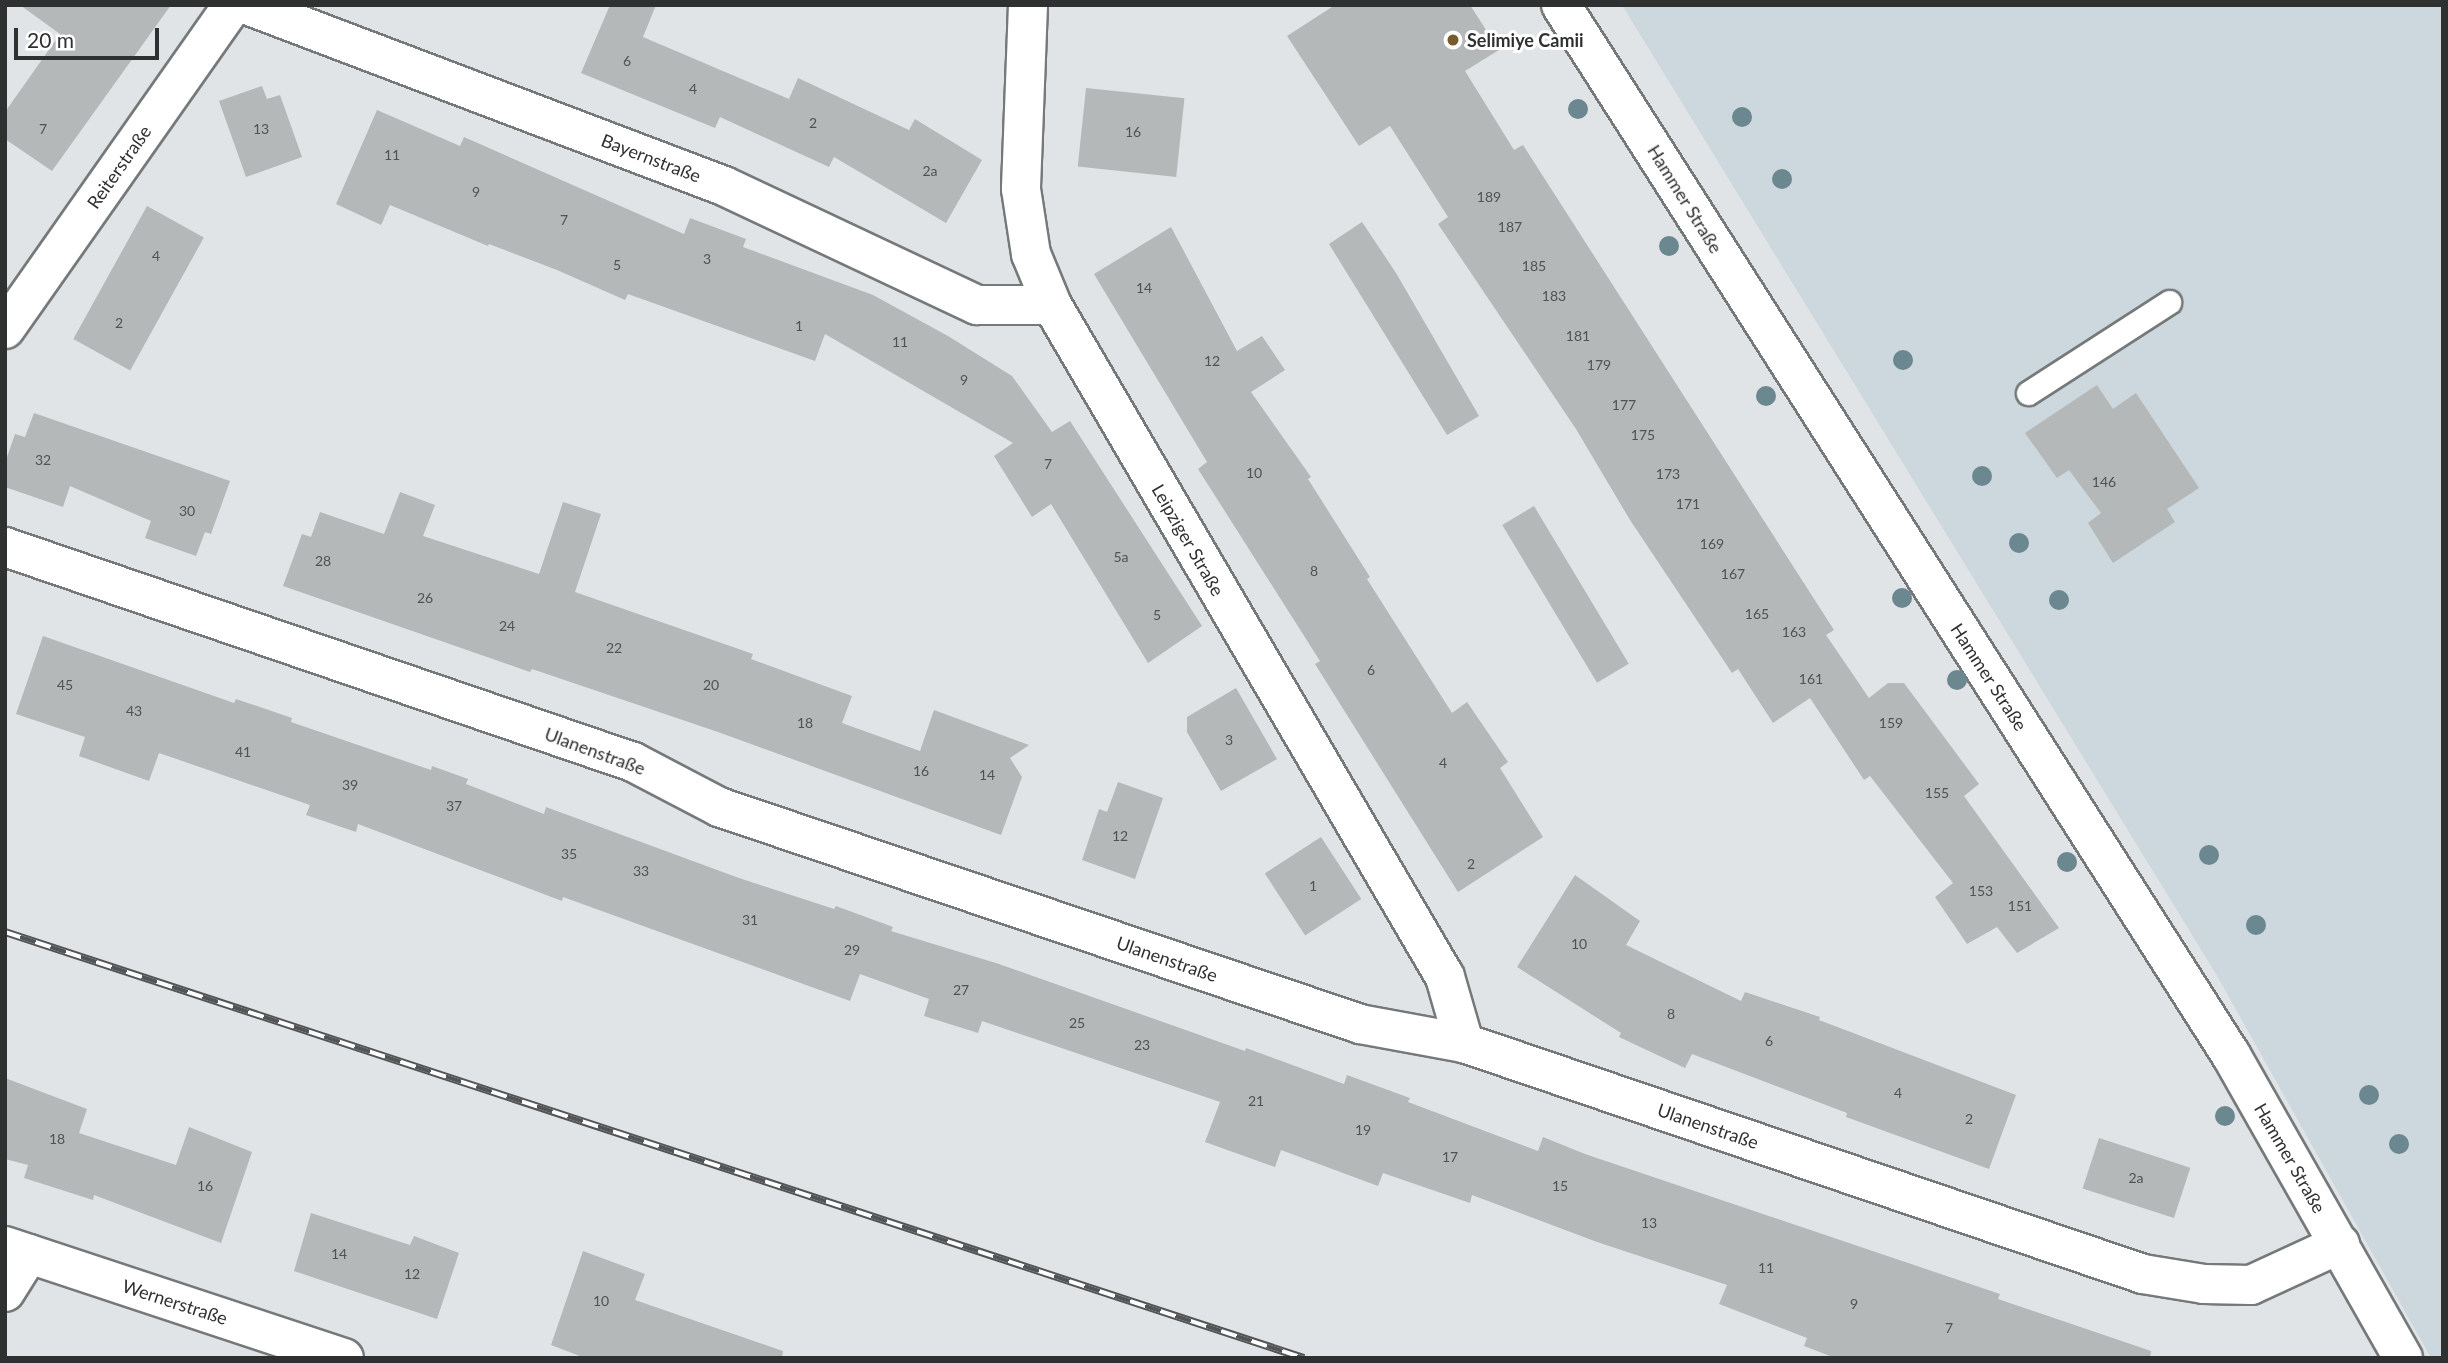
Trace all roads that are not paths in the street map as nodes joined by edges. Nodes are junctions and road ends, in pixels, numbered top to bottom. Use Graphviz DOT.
graph roads {
  1 [pos="233,5"];
  2 [pos="247,5"];
  3 [pos="1028,5"];
  4 [pos="1561,5"];
  5 [pos="2169,302"];
  6 [pos="1052,305"];
  7 [pos="5,329"];
  8 [pos="2028,393"];
  9 [pos="5,547"];
  10 [pos="1464,1044"];
  11 [pos="2340,1244"];
  12 [pos="17,1250"];
  13 [pos="5,1292"];
  14 [pos="344,1358"];
  15 [pos="2403,1358"];
  1 -- 7 [label="street, Reiterstraße"];
  2 -- 6 [label="street, Bayernstraße"];
  3 -- 6 [label="street, Leipziger Straße"];
  4 -- 11 [label="street, Hammer Straße"];
  5 -- 8 [label="lane"];
  6 -- 10 [label="street, Leipziger Straße"];
  9 -- 10 [label="street, Ulanenstraße"];
  10 -- 11 [label="street, Ulanenstraße"];
  11 -- 15 [label="street, Hammer Straße"];
  12 -- 13 [label="street"];
  12 -- 14 [label="street, Wernerstraße"];
}
